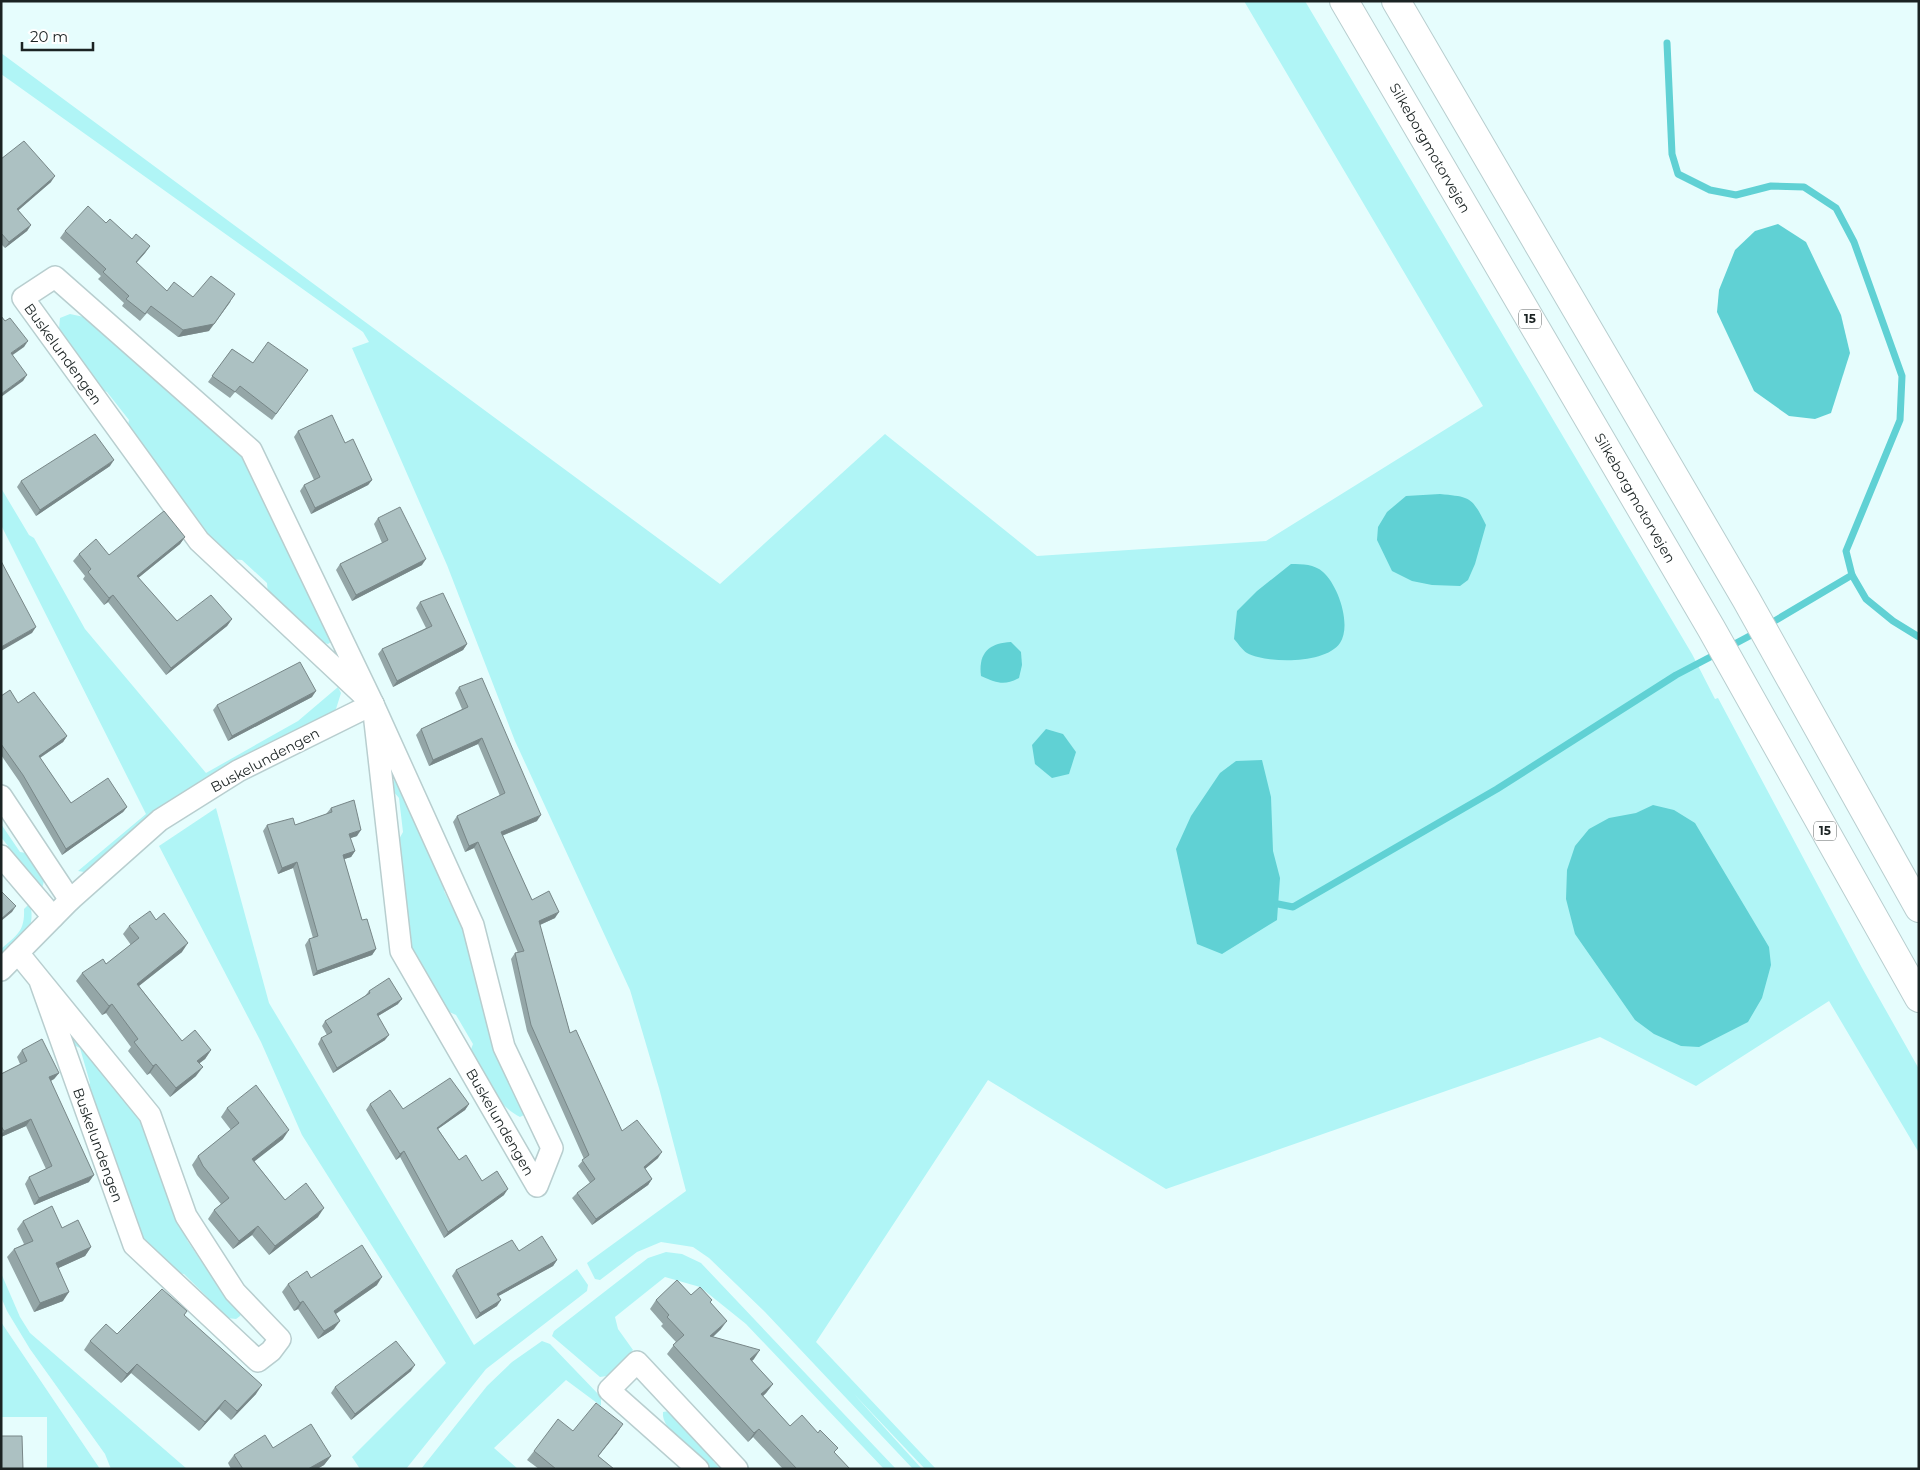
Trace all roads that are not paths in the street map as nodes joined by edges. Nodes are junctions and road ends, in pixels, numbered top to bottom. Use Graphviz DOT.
graph roads {
  1 [pos="1344,1"];
  2 [pos="1396,1"];
  3 [pos="372,704"];
  4 [pos="1,796"];
  5 [pos="1,856"];
  6 [pos="70,900"];
  7 [pos="1919,908"];
  8 [pos="53,917"];
  9 [pos="18,953"];
  10 [pos="1,970"];
  11 [pos="40,981"];
  12 [pos="1919,998"];
  13 [pos="698,1469"];
  14 [pos="737,1469"];
  1 -- 12 [label="highway, Silkeborgmotorvejen / 15"];
  2 -- 7 [label="highway"];
  3 -- 3 [label="street, Buskelundengen"];
  3 -- 3 [label="street, Buskelundengen"];
  3 -- 6 [label="street, Buskelundengen"];
  4 -- 6 [label="street"];
  5 -- 8 [label="street"];
  6 -- 8 [label="street, Buskelundengen"];
  8 -- 9 [label="street, Buskelundengen"];
  9 -- 10 [label="street, Buskelundengen"];
  9 -- 11 [label="street, Buskelundengen"];
  11 -- 11 [label="street, Buskelundengen"];
  13 -- 14 [label="street"];
}
